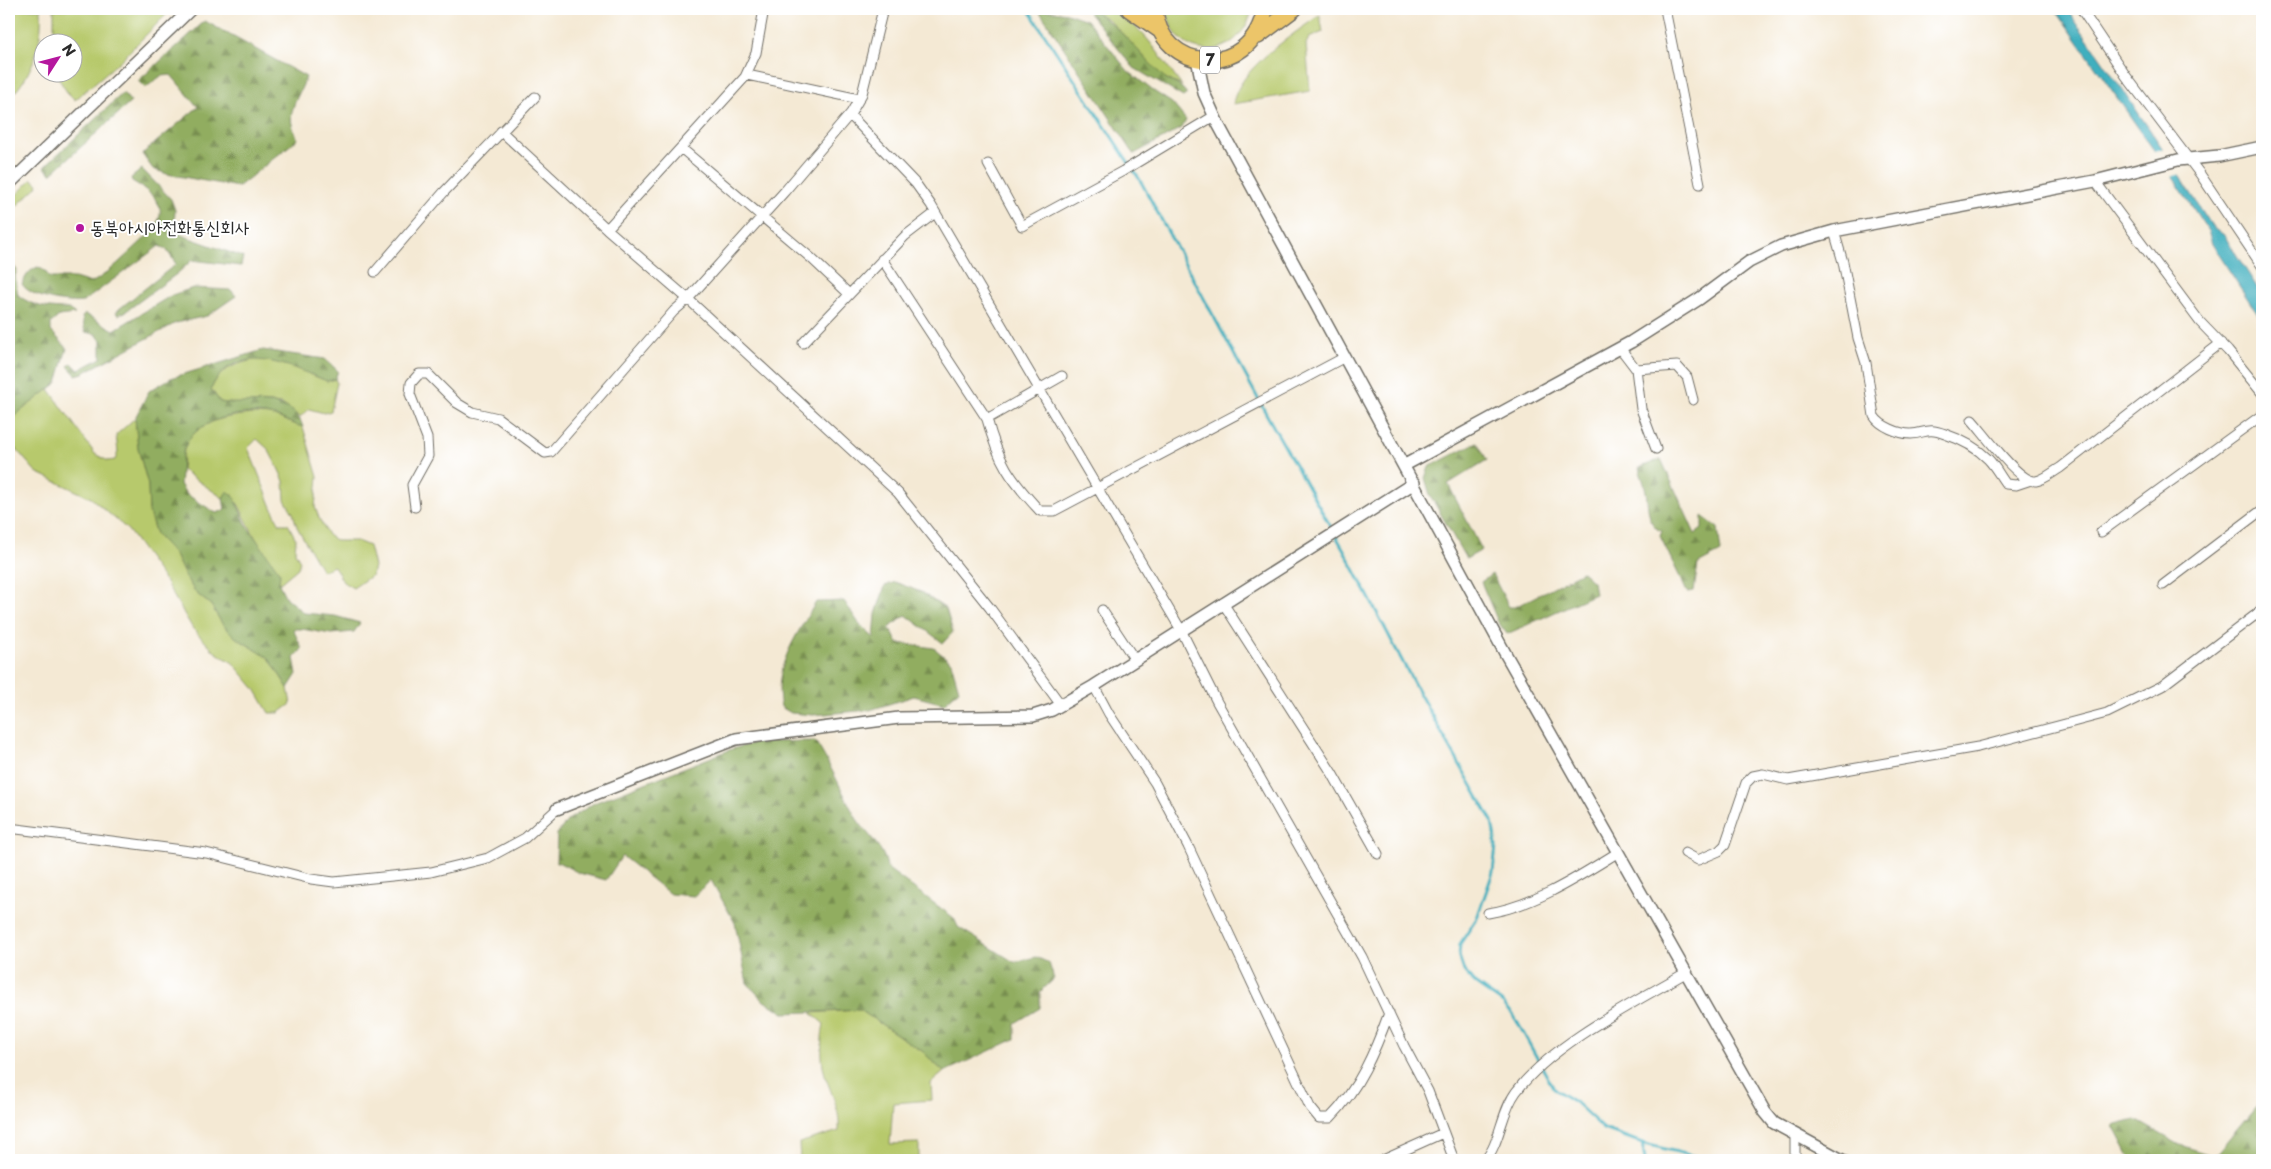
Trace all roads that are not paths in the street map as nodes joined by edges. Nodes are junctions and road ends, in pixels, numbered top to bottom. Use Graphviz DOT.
graph roads {
  1 [pos="191,9"];
  2 [pos="764,9"];
  3 [pos="883,9"];
  4 [pos="1129,9"];
  5 [pos="1155,9"];
  6 [pos="1265,9"];
  7 [pos="1294,9"];
  8 [pos="1664,9"];
  9 [pos="2081,9"];
  10 [pos="1161,31"];
  11 [pos="1253,40"];
  12 [pos="1198,59"];
  13 [pos="747,75"];
  14 [pos="535,97"];
  15 [pos="859,99"];
  16 [pos="850,115"];
  17 [pos="1214,116"];
  18 [pos="501,132"];
  19 [pos="2262,147"];
  20 [pos="681,148"];
  21 [pos="2183,159"];
  22 [pos="988,164"];
  23 [pos="2095,181"];
  24 [pos="9,184"];
  25 [pos="1700,184"];
  26 [pos="935,213"];
  27 [pos="761,217"];
  28 [pos="607,229"];
  29 [pos="1834,231"];
  30 [pos="882,259"];
  31 [pos="2262,266"];
  32 [pos="375,272"];
  33 [pos="848,293"];
  34 [pos="688,299"];
  35 [pos="803,343"];
  36 [pos="2221,343"];
  37 [pos="1620,348"];
  38 [pos="1345,357"];
  39 [pos="1636,369"];
  40 [pos="1062,376"];
  41 [pos="1038,390"];
  42 [pos="2262,393"];
  43 [pos="1694,400"];
  44 [pos="2262,415"];
  45 [pos="987,419"];
  46 [pos="1972,420"];
  47 [pos="1656,449"];
  48 [pos="1405,465"];
  49 [pos="2028,480"];
  50 [pos="1414,483"];
  51 [pos="1096,488"];
  52 [pos="415,506"];
  53 [pos="2262,510"];
  54 [pos="2101,532"];
  55 [pos="2163,585"];
  56 [pos="1223,603"];
  57 [pos="1102,610"];
  58 [pos="2262,610"];
  59 [pos="1181,630"];
  60 [pos="1135,660"];
  61 [pos="1094,686"];
  62 [pos="1061,705"];
  63 [pos="557,809"];
  64 [pos="9,828"];
  65 [pos="1617,853"];
  66 [pos="1685,853"];
  67 [pos="1378,854"];
  68 [pos="1488,914"];
  69 [pos="1687,972"];
  70 [pos="1389,1013"];
  71 [pos="1443,1134"];
  72 [pos="1796,1135"];
  73 [pos="1490,1158"];
  74 [pos="1382,1160"];
  75 [pos="1454,1160"];
  76 [pos="1795,1160"];
  77 [pos="1842,1160"];
  1 -- 24 [label="street"];
  2 -- 13 [label="street"];
  3 -- 15 [label="street"];
  4 -- 10 [label="highway, 7"];
  5 -- 10 [label="highway, 7"];
  6 -- 11 [label="highway, 7"];
  7 -- 11 [label="highway, 7"];
  8 -- 25 [label="street"];
  9 -- 21 [label="street"];
  10 -- 12 [label="highway, 7"];
  11 -- 12 [label="highway, 7"];
  12 -- 17 [label="street"];
  13 -- 15 [label="street"];
  13 -- 20 [label="street"];
  14 -- 18 [label="street"];
  15 -- 16 [label="street"];
  16 -- 26 [label="street"];
  16 -- 27 [label="street"];
  17 -- 22 [label="street"];
  17 -- 38 [label="street"];
  18 -- 28 [label="street"];
  18 -- 32 [label="street"];
  19 -- 21 [label="street"];
  20 -- 27 [label="street"];
  20 -- 28 [label="street"];
  21 -- 23 [label="street"];
  21 -- 31 [label="street"];
  23 -- 29 [label="street"];
  23 -- 36 [label="street"];
  26 -- 30 [label="street"];
  26 -- 41 [label="street"];
  27 -- 33 [label="street"];
  27 -- 34 [label="street"];
  28 -- 34 [label="street"];
  29 -- 37 [label="street"];
  29 -- 49 [label="street"];
  30 -- 33 [label="street"];
  30 -- 45 [label="street"];
  33 -- 35 [label="street"];
  34 -- 52 [label="street"];
  34 -- 62 [label="street"];
  36 -- 42 [label="street"];
  36 -- 49 [label="street"];
  37 -- 39 [label="street"];
  37 -- 48 [label="street"];
  38 -- 48 [label="street"];
  38 -- 51 [label="street"];
  39 -- 43 [label="street"];
  39 -- 47 [label="street"];
  40 -- 41 [label="street"];
  41 -- 45 [label="street"];
  41 -- 51 [label="street"];
  44 -- 54 [label="street"];
  45 -- 51 [label="street"];
  46 -- 49 [label="street"];
  48 -- 50 [label="street"];
  50 -- 56 [label="street"];
  50 -- 65 [label="street"];
  51 -- 59 [label="street"];
  53 -- 55 [label="street"];
  56 -- 59 [label="street"];
  56 -- 67 [label="street"];
  57 -- 60 [label="street"];
  58 -- 66 [label="street"];
  59 -- 60 [label="street"];
  59 -- 70 [label="street"];
  60 -- 61 [label="street"];
  61 -- 62 [label="street"];
  61 -- 70 [label="street"];
  62 -- 63 [label="street"];
  63 -- 64 [label="street"];
  65 -- 68 [label="street"];
  65 -- 69 [label="street"];
  69 -- 72 [label="street"];
  69 -- 73 [label="street"];
  70 -- 71 [label="street"];
  71 -- 74 [label="street"];
  71 -- 75 [label="street"];
  72 -- 76 [label="street"];
  72 -- 77 [label="street"];
}
